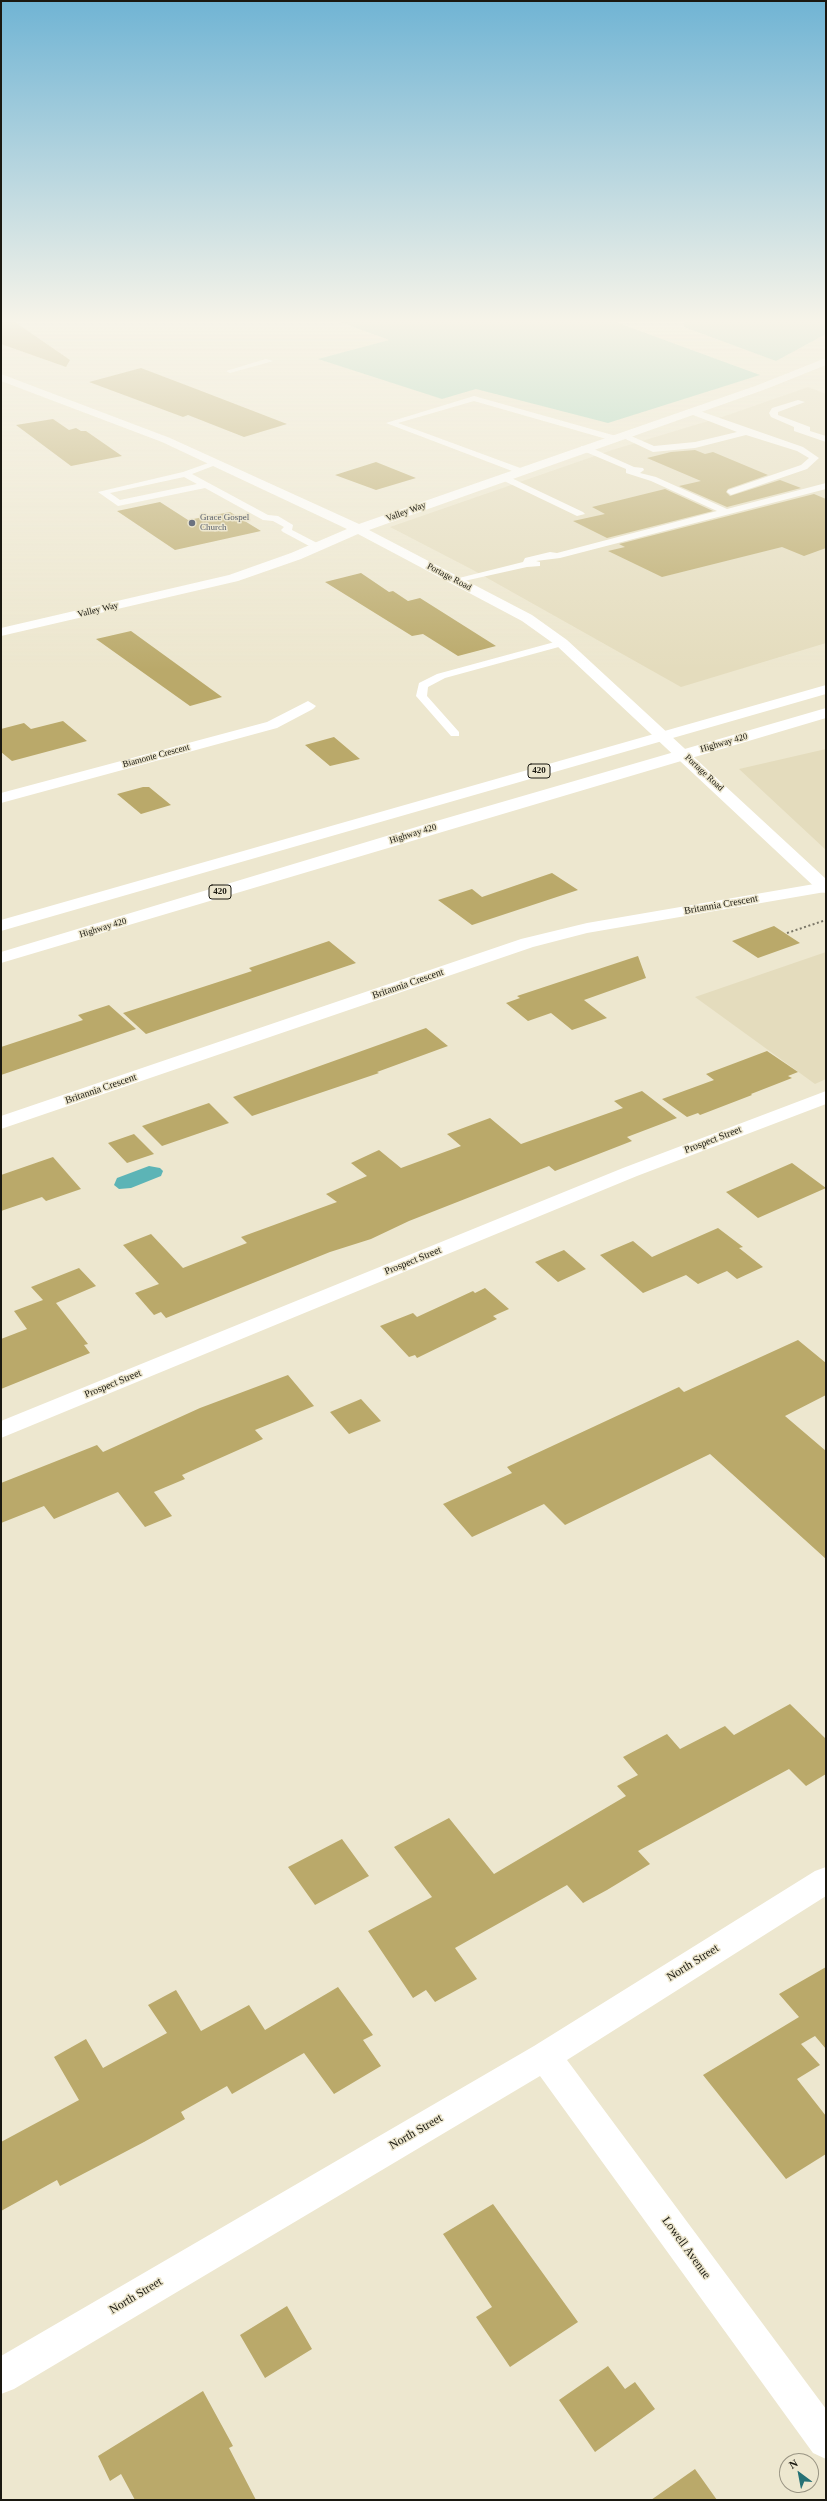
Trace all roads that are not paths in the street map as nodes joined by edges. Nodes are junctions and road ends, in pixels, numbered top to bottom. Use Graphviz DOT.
graph roads {
  1 [pos="157,437"];
  2 [pos="427,437"];
  3 [pos="617,437"];
  4 [pos="728,437"];
  5 [pos="761,437"];
  6 [pos="584,448"];
  7 [pos="217,464"];
  8 [pos="520,471"];
  9 [pos="186,474"];
  10 [pos="504,477"];
  11 [pos="206,485"];
  12 [pos="826,486"];
  13 [pos="731,492"];
  14 [pos="726,512"];
  15 [pos="580,514"];
  16 [pos="358,529"];
  17 [pos="316,546"];
  18 [pos="458,581"];
  19 [pos="1,632"];
  20 [pos="562,644"];
  21 [pos="826,689"];
  22 [pos="308,706"];
  23 [pos="826,713"];
  24 [pos="455,734"];
  25 [pos="1,798"];
  26 [pos="826,887"];
  27 [pos="1,926"];
  28 [pos="1,958"];
  29 [pos="826,1097"];
  30 [pos="1,1123"];
  31 [pos="1,1430"];
  32 [pos="826,1880"];
  33 [pos="545,2056"];
  34 [pos="1,2376"];
  35 [pos="826,2440"];
  1 -- 7 [label="main road, Portage Road"];
  2 -- 8 [label="lane"];
  3 -- 4 [label="lane"];
  3 -- 6 [label="main road, Valley Way"];
  5 -- 13 [label="lane"];
  6 -- 8 [label="main road, Valley Way"];
  6 -- 14 [label="lane"];
  7 -- 9 [label="lane"];
  7 -- 16 [label="main road, Portage Road"];
  8 -- 10 [label="main road, Valley Way"];
  9 -- 11 [label="lane"];
  9 -- 11 [label="lane"];
  10 -- 15 [label="lane"];
  10 -- 16 [label="main road, Valley Way"];
  11 -- 17 [label="lane"];
  12 -- 14 [label="lane"];
  14 -- 18 [label="lane"];
  16 -- 17 [label="main road, Valley Way"];
  16 -- 18 [label="main road, Portage Road"];
  17 -- 19 [label="main road, Valley Way"];
  18 -- 20 [label="main road, Portage Road"];
  20 -- 24 [label="lane"];
  20 -- 26 [label="main road, Portage Road"];
  21 -- 27 [label="main road, 420"];
  22 -- 25 [label="main road, Biamonte Crescent"];
  23 -- 28 [label="main road, Highway 420 / 420"];
  26 -- 30 [label="main road, Britannia Crescent"];
  29 -- 31 [label="main road, Prospect Street"];
  32 -- 33 [label="main road, North Street"];
  33 -- 34 [label="main road, North Street"];
  33 -- 35 [label="main road, Lowell Avenue"];
}
